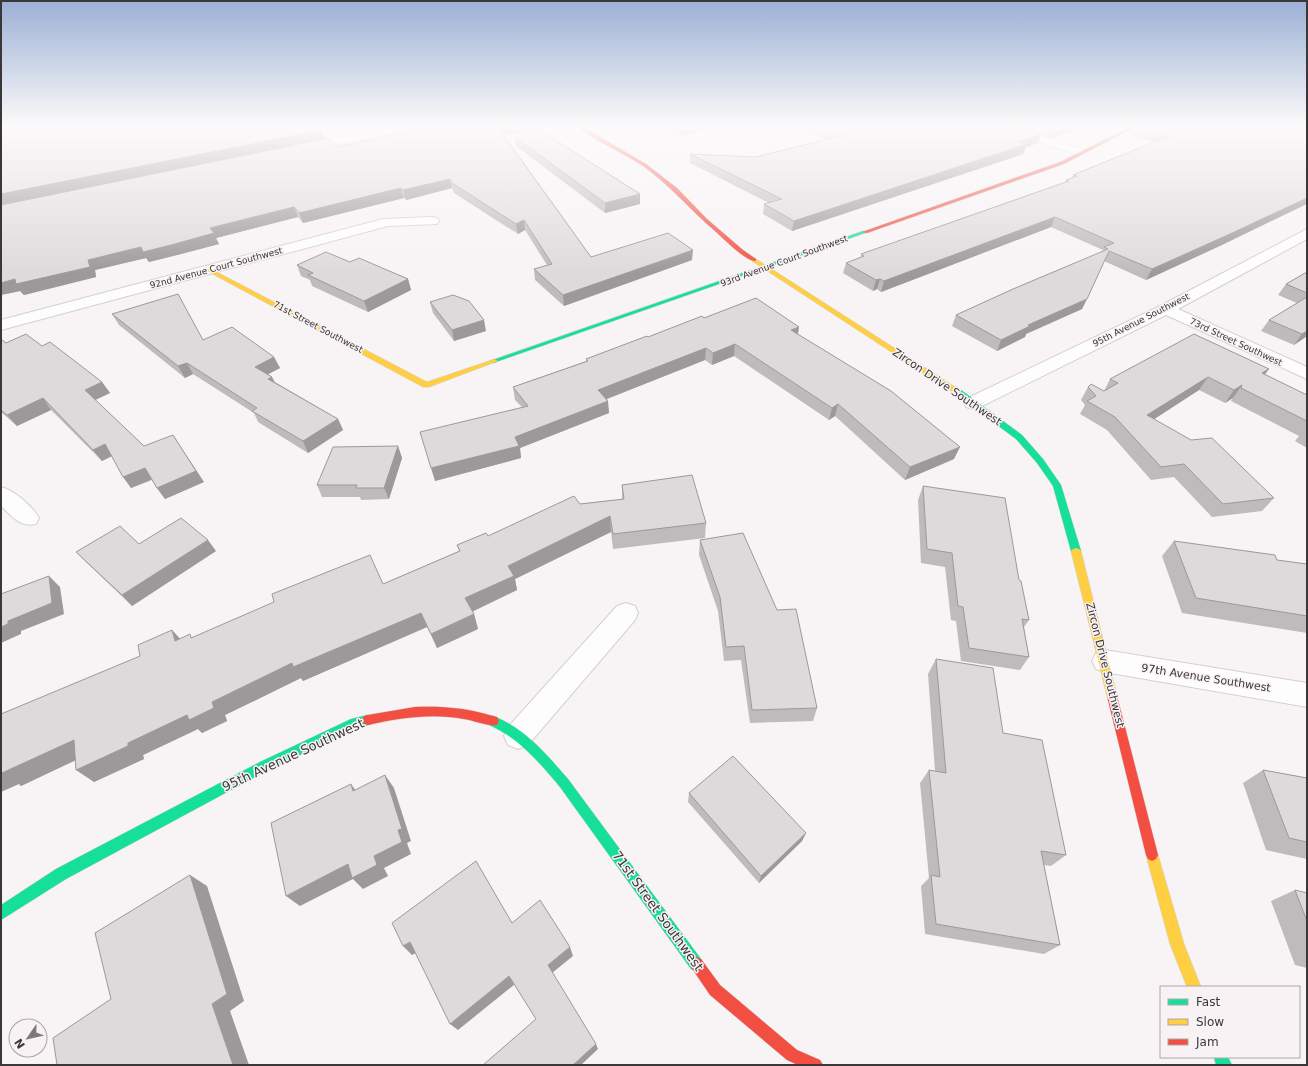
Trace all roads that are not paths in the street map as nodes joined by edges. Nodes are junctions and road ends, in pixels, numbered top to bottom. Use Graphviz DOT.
graph roads {
  1 [pos="657,175"];
  2 [pos="1030,175"];
  3 [pos="432,221"];
  4 [pos="1307,233"];
  5 [pos="766,268"];
  6 [pos="209,270"];
  7 [pos="1166,309"];
  8 [pos="1,325"];
  9 [pos="1307,374"];
  10 [pos="426,385"];
  11 [pos="973,403"];
  12 [pos="1,494"];
  13 [pos="28,518"];
  14 [pos="626,613"];
  15 [pos="1105,661"];
  16 [pos="1307,695"];
  17 [pos="518,736"];
  18 [pos="1,914"];
  19 [pos="1194,986"];
  20 [pos="816,1065"];
  1 -- 5 [label="street, Zircon Drive Southwest"];
  2 -- 5 [label="street, 93rd Avenue Court Southwest"];
  3 -- 6 [label="street, 92nd Avenue Court Southwest"];
  4 -- 7 [label="street, 95th Avenue Southwest"];
  5 -- 10 [label="street, 93rd Avenue Court Southwest"];
  5 -- 11 [label="street, Zircon Drive Southwest"];
  6 -- 8 [label="street, 92nd Avenue Court Southwest"];
  6 -- 10 [label="street, 71st Street Southwest"];
  7 -- 9 [label="street, 73rd Street Southwest"];
  7 -- 11 [label="street, 95th Avenue Southwest"];
  11 -- 15 [label="street, Zircon Drive Southwest"];
  12 -- 13 [label="street"];
  14 -- 17 [label="street"];
  15 -- 16 [label="street, 97th Avenue Southwest"];
  15 -- 19 [label="street, Zircon Drive Southwest"];
  17 -- 18 [label="street, 95th Avenue Southwest"];
  17 -- 20 [label="street, 71st Street Southwest"];
}
